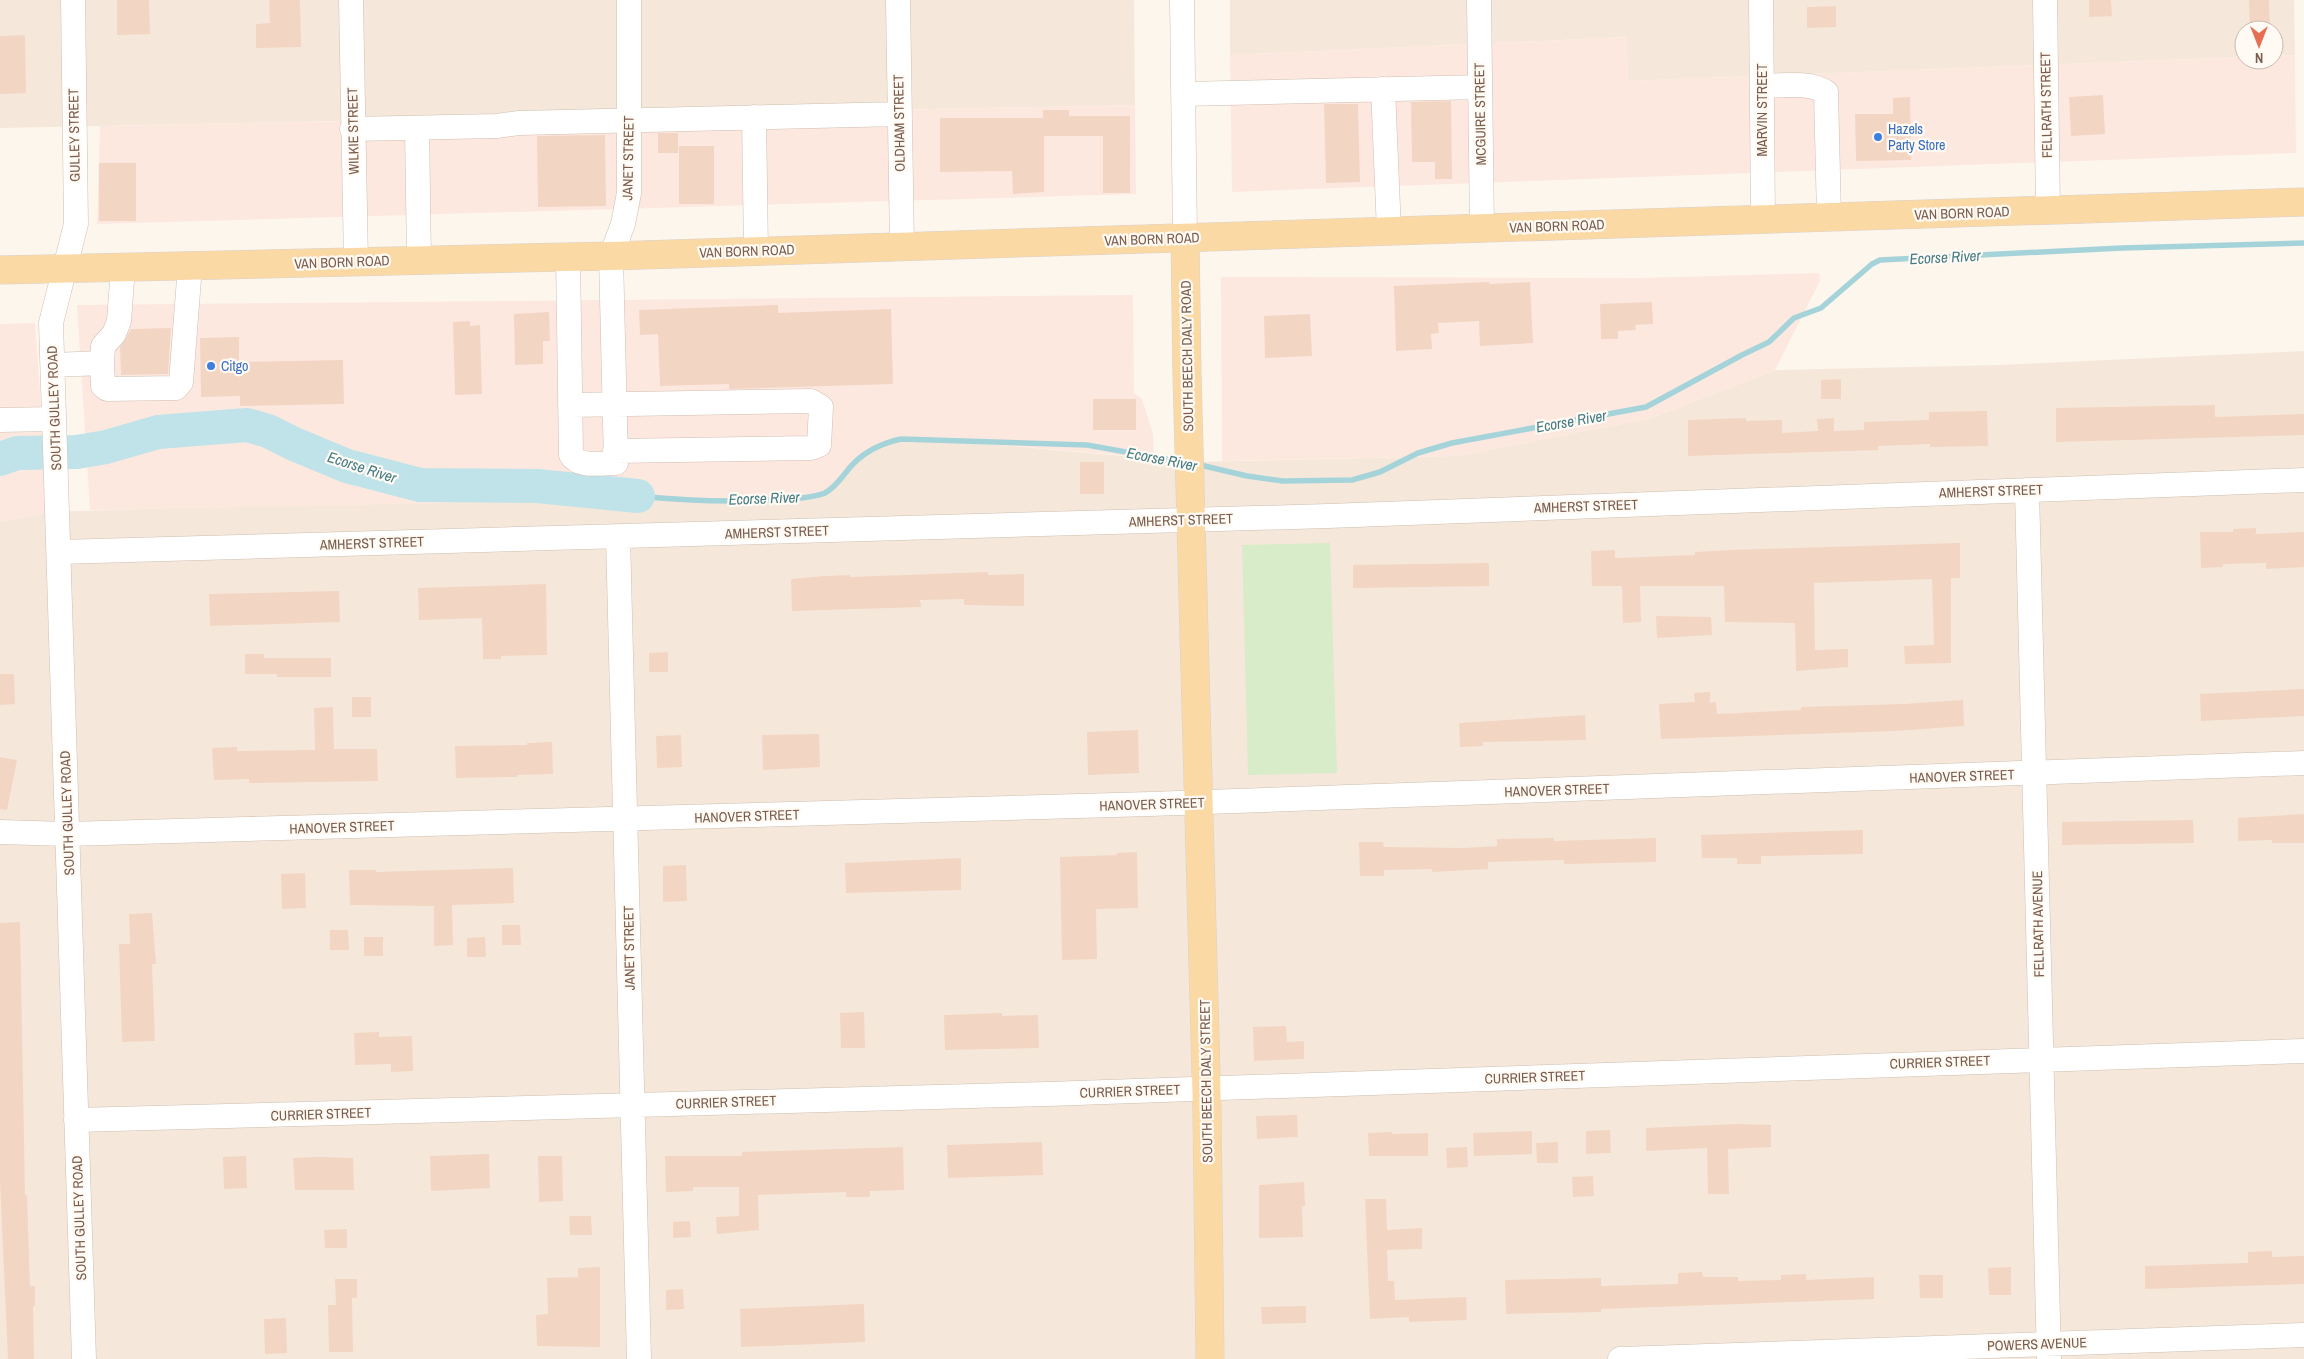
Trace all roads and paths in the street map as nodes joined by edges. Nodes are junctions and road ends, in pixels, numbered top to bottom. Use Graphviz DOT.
graph roads {
  1 [pos="73,0"];
  2 [pos="351,0"];
  3 [pos="629,0"];
  4 [pos="898,0"];
  5 [pos="1182,0"];
  6 [pos="1479,0"];
  7 [pos="1761,0"];
  8 [pos="2045,0"];
  9 [pos="1762,86"];
  10 [pos="1480,87"];
  11 [pos="1383,89"];
  12 [pos="1183,94"];
  13 [pos="899,114"];
  14 [pos="754,117"];
  15 [pos="629,120"];
  16 [pos="352,128"];
  17 [pos="417,128"];
  18 [pos="2304,202"];
  19 [pos="2048,210"];
  20 [pos="1829,217"];
  21 [pos="1763,219"];
  22 [pos="1482,228"];
  23 [pos="1388,231"];
  24 [pos="1185,238"];
  25 [pos="902,246"];
  26 [pos="756,251"];
  27 [pos="611,256"];
  28 [pos="568,257"];
  29 [pos="419,260"];
  30 [pos="356,262"];
  31 [pos="190,266"];
  32 [pos="64,268"];
  33 [pos="123,268"];
  34 [pos="0,270"];
  35 [pos="102,363"];
  36 [pos="52,365"];
  37 [pos="614,403"];
  38 [pos="570,405"];
  39 [pos="0,420"];
  40 [pos="55,426"];
  41 [pos="615,457"];
  42 [pos="2304,480"];
  43 [pos="2027,490"];
  44 [pos="1192,520"];
  45 [pos="618,537"];
  46 [pos="58,552"];
  47 [pos="2304,763"];
  48 [pos="2034,773"];
  49 [pos="1199,802"];
  50 [pos="626,819"];
  51 [pos="0,832"];
  52 [pos="67,834"];
  53 [pos="2304,1051"];
  54 [pos="2042,1058"];
  55 [pos="1206,1088"];
  56 [pos="633,1104"];
  57 [pos="76,1120"];
  58 [pos="2304,1335"];
  59 [pos="2049,1351"];
  60 [pos="84,1359"];
  61 [pos="639,1359"];
  62 [pos="1210,1359"];
  63 [pos="1620,1359"];
  1 -- 32 [label="street, GULLEY STREET"];
  2 -- 16 [label="street, WILKIE STREET"];
  3 -- 15 [label="street, JANET STREET"];
  4 -- 13 [label="street, OLDHAM STREET"];
  5 -- 12 [label="street, SOUTH BEECH DALY ROAD"];
  6 -- 10 [label="street, MCGUIRE STREET"];
  7 -- 9 [label="street, MARVIN STREET"];
  8 -- 19 [label="street, FELLRATH STREET"];
  9 -- 20 [label="street"];
  9 -- 21 [label="street, MARVIN STREET"];
  10 -- 11 [label="street"];
  10 -- 22 [label="street, MCGUIRE STREET"];
  11 -- 12 [label="street"];
  11 -- 23 [label="street"];
  12 -- 24 [label="street, SOUTH BEECH DALY ROAD"];
  13 -- 14 [label="street"];
  13 -- 25 [label="street, OLDHAM STREET"];
  14 -- 15 [label="street"];
  14 -- 26 [label="street"];
  15 -- 17 [label="street"];
  15 -- 27 [label="street, JANET STREET"];
  16 -- 17 [label="street"];
  16 -- 30 [label="street, WILKIE STREET"];
  17 -- 29 [label="street"];
  18 -- 19 [label="main road, VAN BORN ROAD"];
  19 -- 20 [label="main road, VAN BORN ROAD"];
  20 -- 21 [label="main road, VAN BORN ROAD"];
  21 -- 22 [label="main road, VAN BORN ROAD"];
  22 -- 23 [label="main road, VAN BORN ROAD"];
  23 -- 24 [label="main road, VAN BORN ROAD"];
  24 -- 25 [label="main road, VAN BORN ROAD"];
  24 -- 44 [label="main road, SOUTH BEECH DALY ROAD"];
  25 -- 26 [label="main road, VAN BORN ROAD"];
  26 -- 27 [label="main road, VAN BORN ROAD"];
  27 -- 28 [label="main road, VAN BORN ROAD"];
  27 -- 37 [label="street, JANET STREET"];
  28 -- 29 [label="main road, VAN BORN ROAD"];
  28 -- 38 [label="street"];
  29 -- 30 [label="main road, VAN BORN ROAD"];
  30 -- 31 [label="main road, VAN BORN ROAD"];
  31 -- 33 [label="main road, VAN BORN ROAD"];
  31 -- 35 [label="street"];
  32 -- 33 [label="main road, VAN BORN ROAD"];
  32 -- 34 [label="main road, VAN BORN ROAD"];
  32 -- 36 [label="street, SOUTH GULLEY ROAD"];
  33 -- 35 [label="street"];
  35 -- 36 [label="street"];
  36 -- 40 [label="street, SOUTH GULLEY ROAD"];
  37 -- 38 [label="street"];
  37 -- 41 [label="street, JANET STREET"];
  37 -- 41 [label="street"];
  38 -- 41 [label="street"];
  39 -- 40 [label="street"];
  40 -- 46 [label="street, SOUTH GULLEY ROAD"];
  42 -- 43 [label="street, AMHERST STREET"];
  43 -- 44 [label="street, AMHERST STREET"];
  43 -- 48 [label="street, FELLRATH AVENUE"];
  44 -- 45 [label="street, AMHERST STREET"];
  44 -- 49 [label="main road, SOUTH BEECH DALY ROAD"];
  45 -- 46 [label="street, AMHERST STREET"];
  45 -- 50 [label="street, JANET STREET"];
  46 -- 52 [label="street, SOUTH GULLEY ROAD"];
  47 -- 48 [label="street, HANOVER STREET"];
  48 -- 49 [label="street, HANOVER STREET"];
  48 -- 54 [label="street, FELLRATH AVENUE"];
  49 -- 50 [label="street, HANOVER STREET"];
  49 -- 55 [label="main road, SOUTH BEECH DALY STREET"];
  50 -- 52 [label="street, HANOVER STREET"];
  50 -- 56 [label="street, JANET STREET"];
  51 -- 52 [label="street, HANOVER STREET"];
  52 -- 57 [label="street, SOUTH GULLEY ROAD"];
  53 -- 54 [label="street, CURRIER STREET"];
  54 -- 55 [label="street, CURRIER STREET"];
  54 -- 59 [label="street, FELLRATH AVENUE"];
  55 -- 56 [label="street, CURRIER STREET"];
  55 -- 62 [label="main road, SOUTH BEECH DALY STREET"];
  56 -- 57 [label="street, CURRIER STREET"];
  56 -- 61 [label="street, JANET STREET"];
  57 -- 60 [label="street, SOUTH GULLEY ROAD"];
  58 -- 59 [label="street, POWERS AVENUE"];
  59 -- 63 [label="street, POWERS AVENUE"];
}
